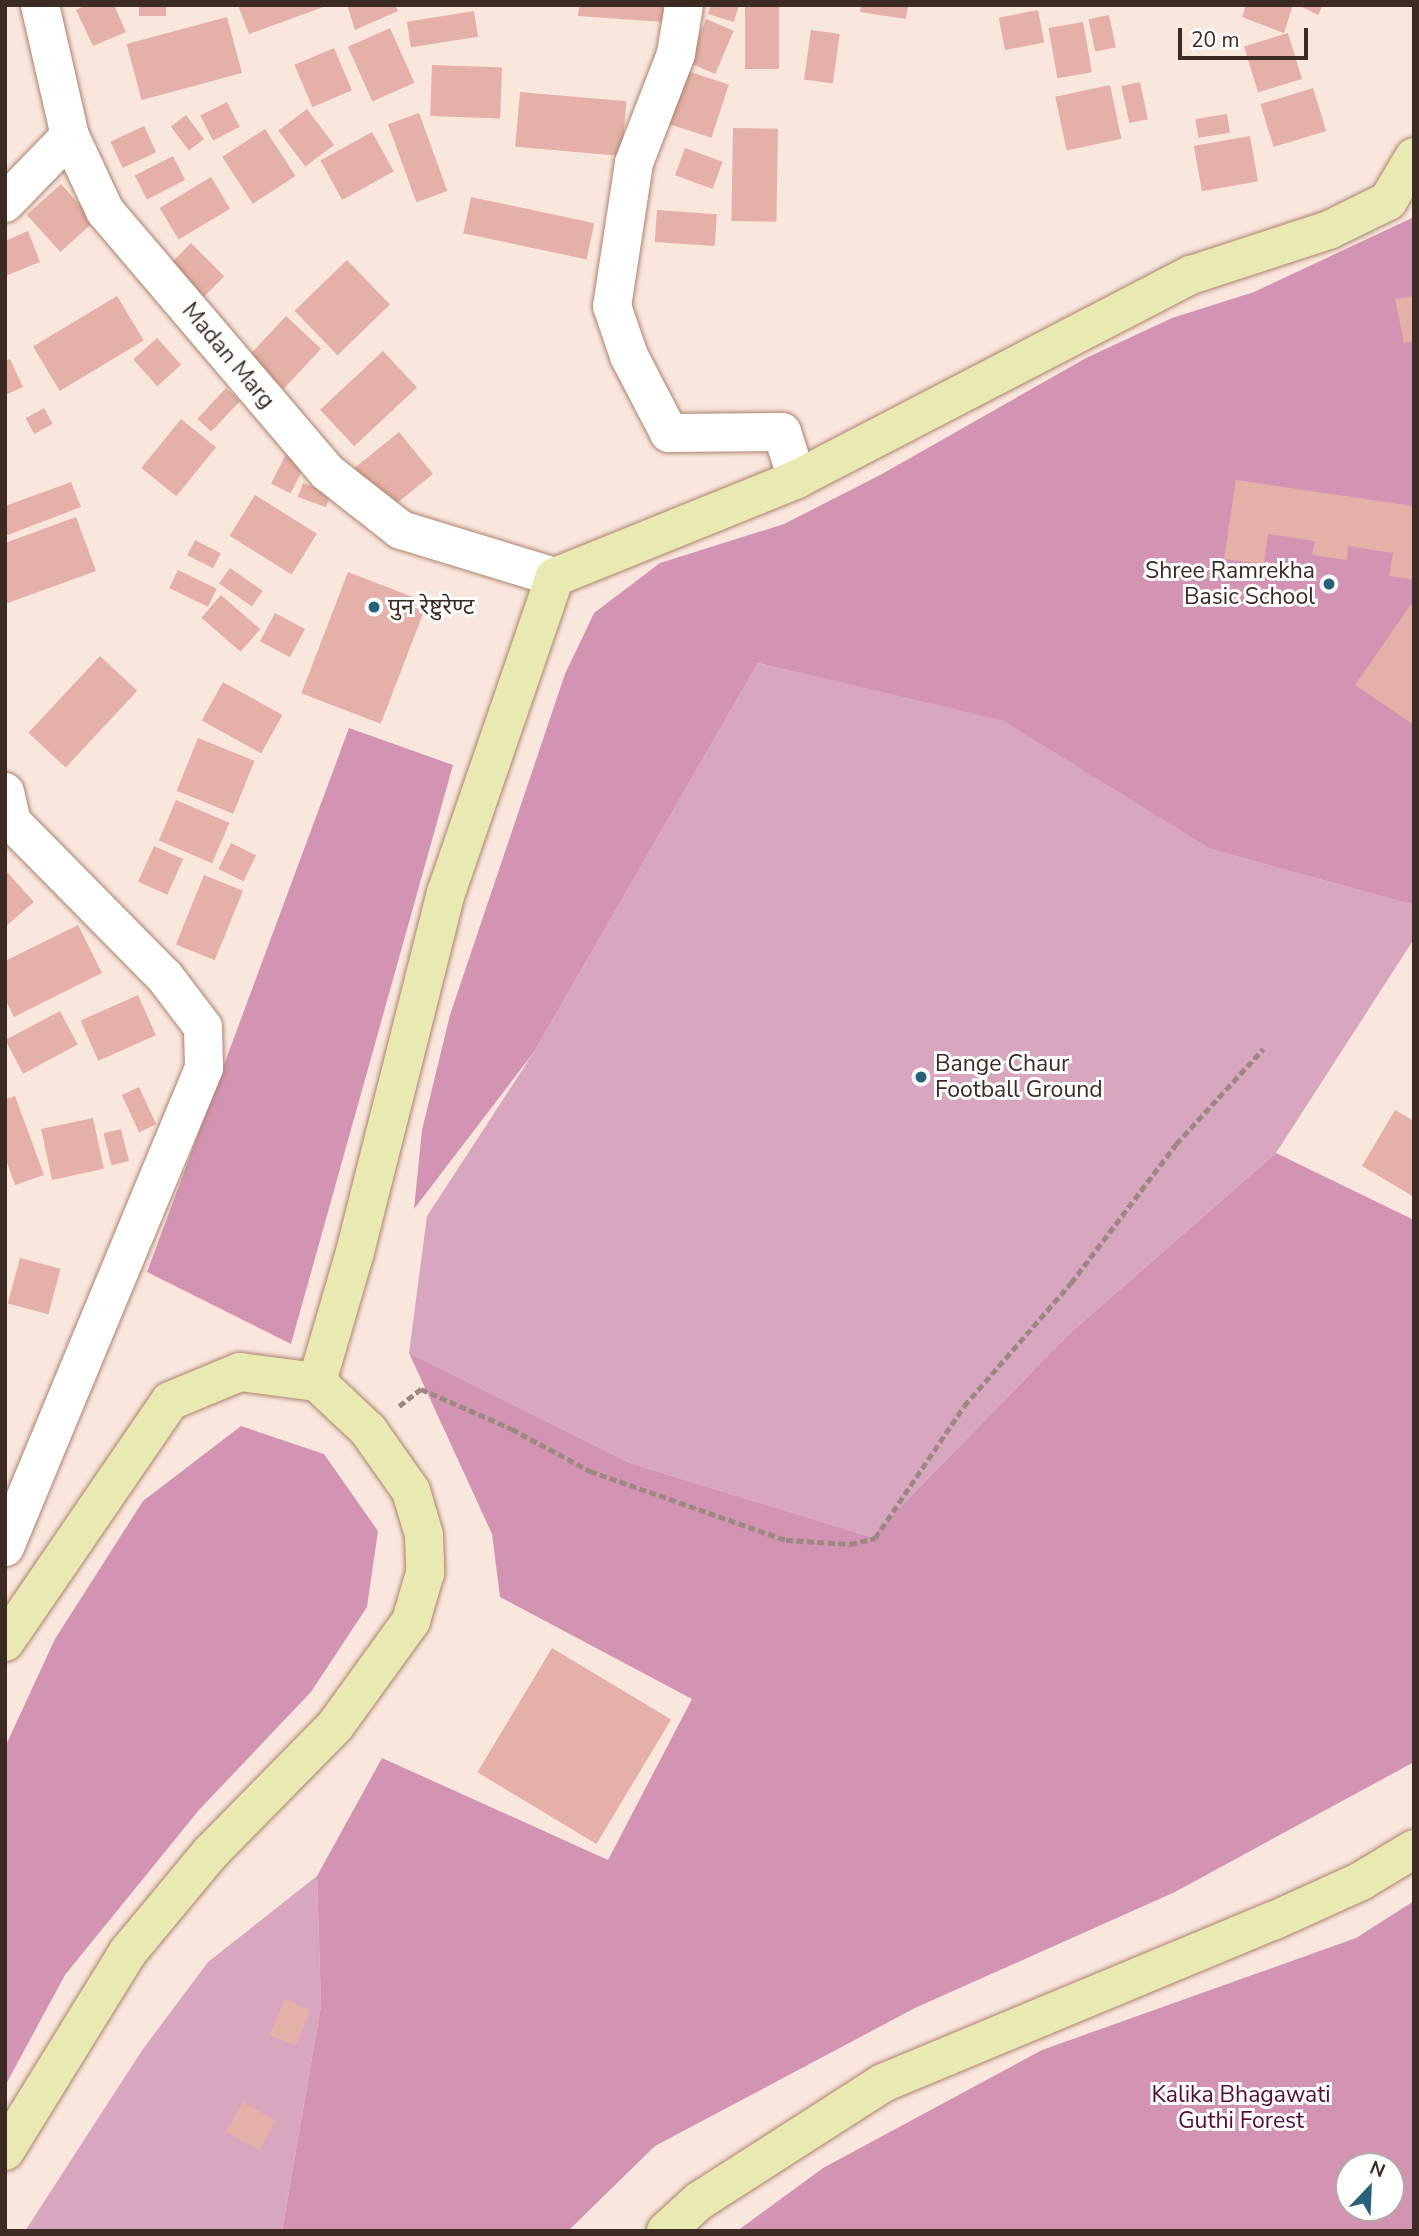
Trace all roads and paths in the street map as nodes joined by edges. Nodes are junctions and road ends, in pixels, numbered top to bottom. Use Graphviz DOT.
graph roads {
  1 [pos="40,5"];
  2 [pos="684,5"];
  3 [pos="70,136"];
  4 [pos="1414,157"];
  5 [pos="5,203"];
  6 [pos="797,479"];
  7 [pos="555,576"];
  8 [pos="5,792"];
  9 [pos="1263,1049"];
  10 [pos="317,1382"];
  11 [pos="368,1430"];
  12 [pos="5,1546"];
  13 [pos="5,1642"];
  14 [pos="1414,1849"];
  15 [pos="5,2151"];
  16 [pos="666,2231"];
  1 -- 3 [label="street, Madan Marg"];
  2 -- 6 [label="street"];
  3 -- 5 [label="street"];
  3 -- 7 [label="street, Madan Marg"];
  4 -- 6 [label="main road"];
  6 -- 7 [label="main road"];
  7 -- 10 [label="main road"];
  8 -- 12 [label="street"];
  9 -- 11 [label="path"];
  10 -- 11 [label="main road"];
  10 -- 13 [label="main road"];
  11 -- 15 [label="main road"];
  14 -- 16 [label="main road"];
}
